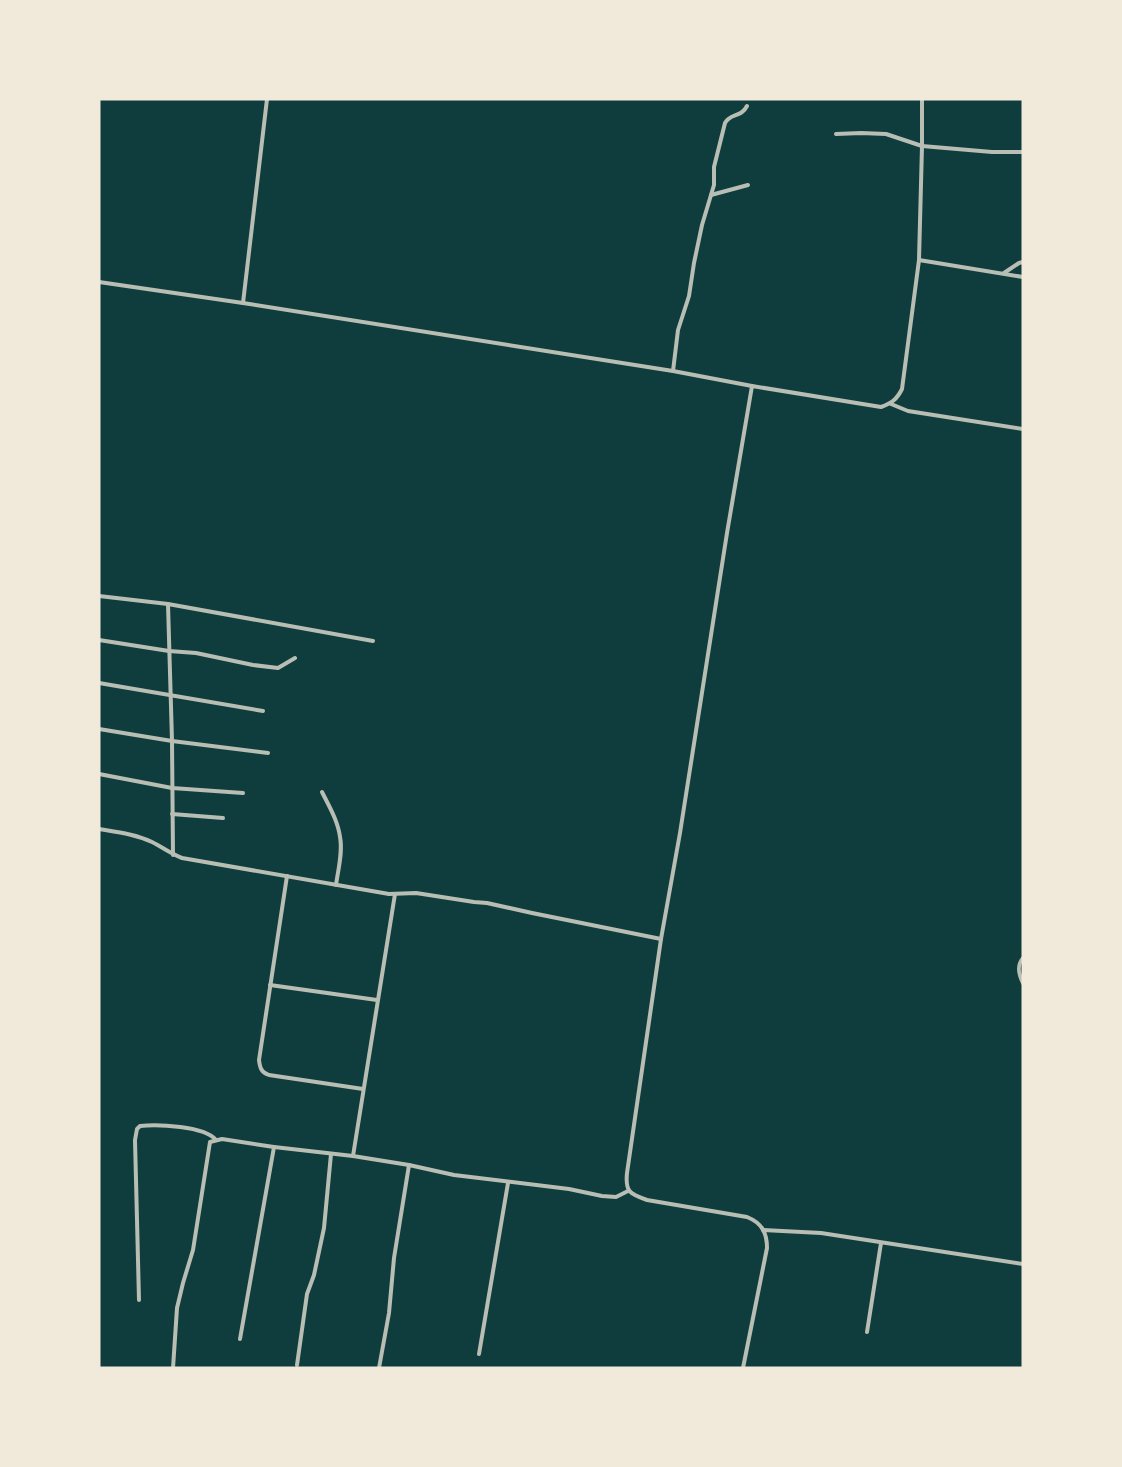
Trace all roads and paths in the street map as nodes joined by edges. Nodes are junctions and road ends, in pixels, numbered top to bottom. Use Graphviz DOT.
graph roads {
  1 [pos="267,99"];
  2 [pos="922,99"];
  3 [pos="747,106"];
  4 [pos="836,134"];
  5 [pos="922,146"];
  6 [pos="1023,152"];
  7 [pos="748,185"];
  8 [pos="711,195"];
  9 [pos="919,260"];
  10 [pos="1023,262"];
  11 [pos="1003,273"];
  12 [pos="1023,277"];
  13 [pos="99,282"];
  14 [pos="243,303"];
  15 [pos="673,371"];
  16 [pos="752,386"];
  17 [pos="890,404"];
  18 [pos="1023,429"];
  19 [pos="99,596"];
  20 [pos="168,604"];
  21 [pos="99,640"];
  22 [pos="373,641"];
  23 [pos="169,651"];
  24 [pos="295,658"];
  25 [pos="99,683"];
  26 [pos="170,696"];
  27 [pos="263,711"];
  28 [pos="99,729"];
  29 [pos="172,741"];
  30 [pos="268,753"];
  31 [pos="99,774"];
  32 [pos="172,788"];
  33 [pos="322,792"];
  34 [pos="243,793"];
  35 [pos="172,814"];
  36 [pos="224,818"];
  37 [pos="99,829"];
  38 [pos="172,855"];
  39 [pos="287,876"];
  40 [pos="336,885"];
  41 [pos="395,894"];
  42 [pos="661,939"];
  43 [pos="1023,958"];
  44 [pos="1023,983"];
  45 [pos="270,985"];
  46 [pos="377,1000"];
  47 [pos="363,1089"];
  48 [pos="216,1140"];
  49 [pos="274,1147"];
  50 [pos="331,1154"];
  51 [pos="352,1156"];
  52 [pos="409,1165"];
  53 [pos="507,1183"];
  54 [pos="628,1191"];
  55 [pos="764,1230"];
  56 [pos="881,1243"];
  57 [pos="1023,1264"];
  58 [pos="140,1300"];
  59 [pos="867,1332"];
  60 [pos="240,1340"];
  61 [pos="480,1354"];
  62 [pos="297,1365"];
  63 [pos="173,1368"];
  64 [pos="379,1368"];
  65 [pos="744,1368"];
  1 -- 14 [label="street"];
  2 -- 5 [label="street"];
  3 -- 8 [label="street"];
  4 -- 5 [label="street"];
  5 -- 6 [label="street"];
  5 -- 9 [label="street"];
  7 -- 8 [label="street"];
  8 -- 15 [label="street"];
  9 -- 11 [label="street"];
  9 -- 17 [label="street"];
  10 -- 11 [label="street"];
  11 -- 12 [label="street"];
  13 -- 14 [label="street"];
  14 -- 15 [label="street"];
  15 -- 16 [label="street"];
  16 -- 17 [label="street"];
  16 -- 42 [label="street"];
  17 -- 18 [label="street"];
  19 -- 20 [label="street"];
  20 -- 22 [label="street"];
  20 -- 23 [label="street"];
  21 -- 23 [label="street"];
  23 -- 24 [label="street"];
  23 -- 26 [label="street"];
  25 -- 26 [label="street"];
  26 -- 27 [label="street"];
  26 -- 29 [label="street"];
  28 -- 29 [label="street"];
  29 -- 30 [label="street"];
  29 -- 32 [label="street"];
  31 -- 32 [label="street"];
  32 -- 34 [label="street"];
  32 -- 35 [label="street"];
  33 -- 40 [label="street"];
  35 -- 36 [label="street"];
  35 -- 38 [label="street"];
  37 -- 38 [label="street"];
  38 -- 39 [label="street"];
  39 -- 40 [label="street"];
  39 -- 45 [label="street"];
  40 -- 41 [label="street"];
  41 -- 42 [label="street"];
  41 -- 46 [label="street"];
  42 -- 54 [label="street"];
  43 -- 44 [label="street"];
  45 -- 46 [label="street"];
  45 -- 47 [label="street"];
  46 -- 47 [label="street"];
  47 -- 51 [label="street"];
  48 -- 49 [label="street"];
  48 -- 58 [label="street"];
  48 -- 63 [label="street"];
  49 -- 50 [label="street"];
  49 -- 60 [label="street"];
  50 -- 51 [label="street"];
  50 -- 62 [label="street"];
  51 -- 52 [label="street"];
  52 -- 53 [label="street"];
  52 -- 64 [label="street"];
  53 -- 54 [label="street"];
  53 -- 61 [label="street"];
  54 -- 55 [label="street"];
  55 -- 56 [label="street"];
  55 -- 65 [label="street"];
  56 -- 57 [label="street"];
  56 -- 59 [label="street"];
}
